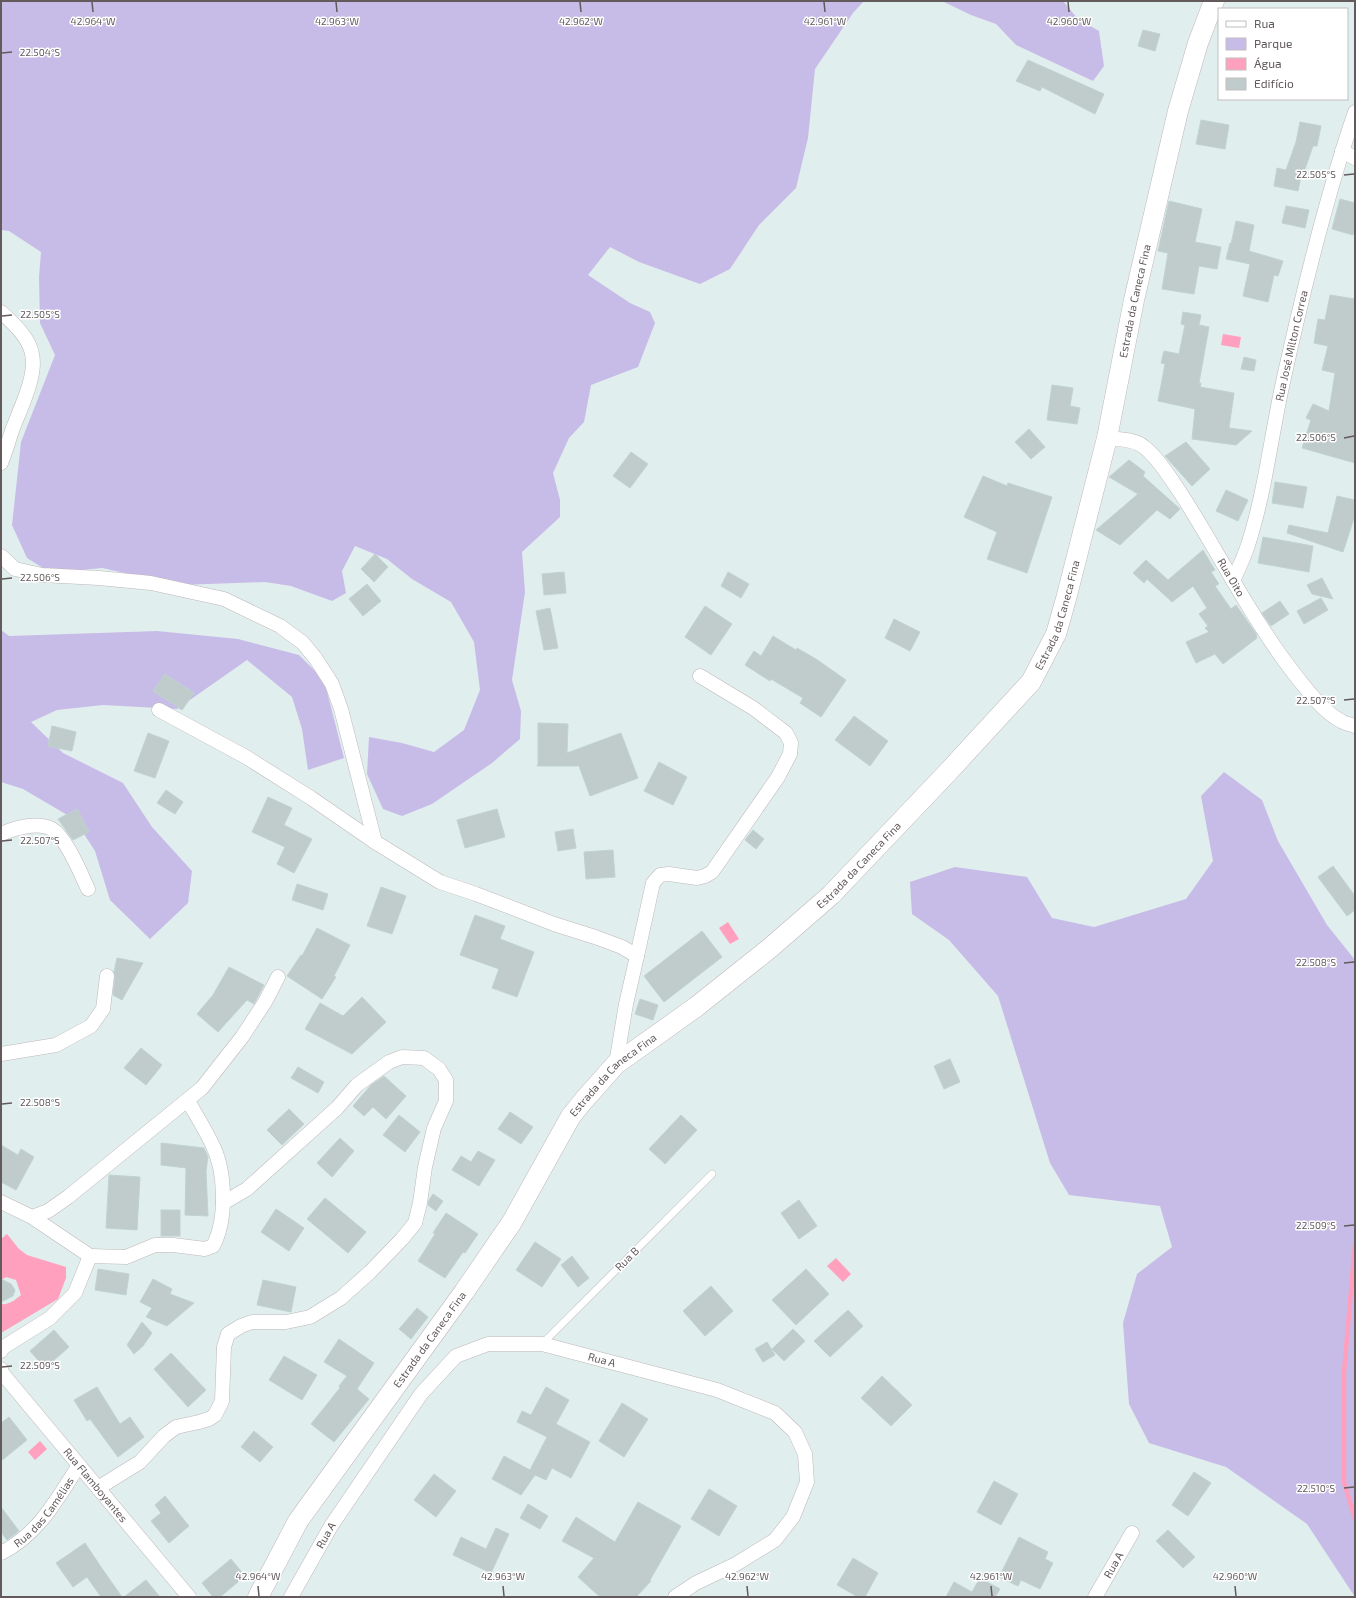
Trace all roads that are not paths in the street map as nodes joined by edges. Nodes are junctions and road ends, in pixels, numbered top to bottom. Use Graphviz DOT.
graph roads {
  1 [pos="1214,1"];
  2 [pos="1355,112"];
  3 [pos="1342,151"];
  4 [pos="1355,158"];
  5 [pos="1,312"];
  6 [pos="1107,438"];
  7 [pos="1,462"];
  8 [pos="1,556"];
  9 [pos="1233,581"];
  10 [pos="700,676"];
  11 [pos="159,710"];
  12 [pos="1355,726"];
  13 [pos="1,834"];
  14 [pos="375,842"];
  15 [pos="88,889"];
  16 [pos="638,956"];
  17 [pos="108,976"];
  18 [pos="278,977"];
  19 [pos="1,1054"];
  20 [pos="616,1064"];
  21 [pos="188,1101"];
  22 [pos="712,1174"];
  23 [pos="1,1202"];
  24 [pos="223,1203"];
  25 [pos="32,1217"];
  26 [pos="90,1256"];
  27 [pos="542,1344"];
  28 [pos="1,1351"];
  29 [pos="2,1371"];
  30 [pos="79,1465"];
  31 [pos="98,1488"];
  32 [pos="1132,1533"];
  33 [pos="1,1553"];
  34 [pos="189,1597"];
  35 [pos="258,1597"];
  36 [pos="291,1597"];
  37 [pos="675,1597"];
  38 [pos="1095,1597"];
  1 -- 6 [label="street, Estrada da Caneca Fina"];
  2 -- 3 [label="street, Rua José Milton Correa"];
  3 -- 4 [label="street"];
  3 -- 9 [label="street, Rua José Milton Correa"];
  5 -- 7 [label="street"];
  6 -- 9 [label="street, Rua Oito"];
  6 -- 20 [label="street, Estrada da Caneca Fina"];
  8 -- 14 [label="street"];
  9 -- 12 [label="street, Rua Oito"];
  10 -- 16 [label="street"];
  11 -- 14 [label="street"];
  13 -- 15 [label="street"];
  14 -- 16 [label="street"];
  16 -- 20 [label="street"];
  17 -- 19 [label="street"];
  18 -- 21 [label="street"];
  20 -- 35 [label="street, Estrada da Caneca Fina"];
  21 -- 24 [label="street"];
  21 -- 25 [label="street"];
  22 -- 27 [label="lane, Rua B"];
  23 -- 25 [label="street"];
  24 -- 26 [label="street"];
  24 -- 31 [label="street"];
  25 -- 26 [label="street"];
  26 -- 28 [label="street"];
  27 -- 36 [label="street, Rua A"];
  27 -- 37 [label="street, Rua A"];
  29 -- 30 [label="street, Rua Flamboyantes"];
  30 -- 31 [label="street, Rua Flamboyantes"];
  30 -- 33 [label="street, Rua das Camélias"];
  31 -- 34 [label="street, Rua Flamboyantes"];
  32 -- 38 [label="street, Rua A"];
}
